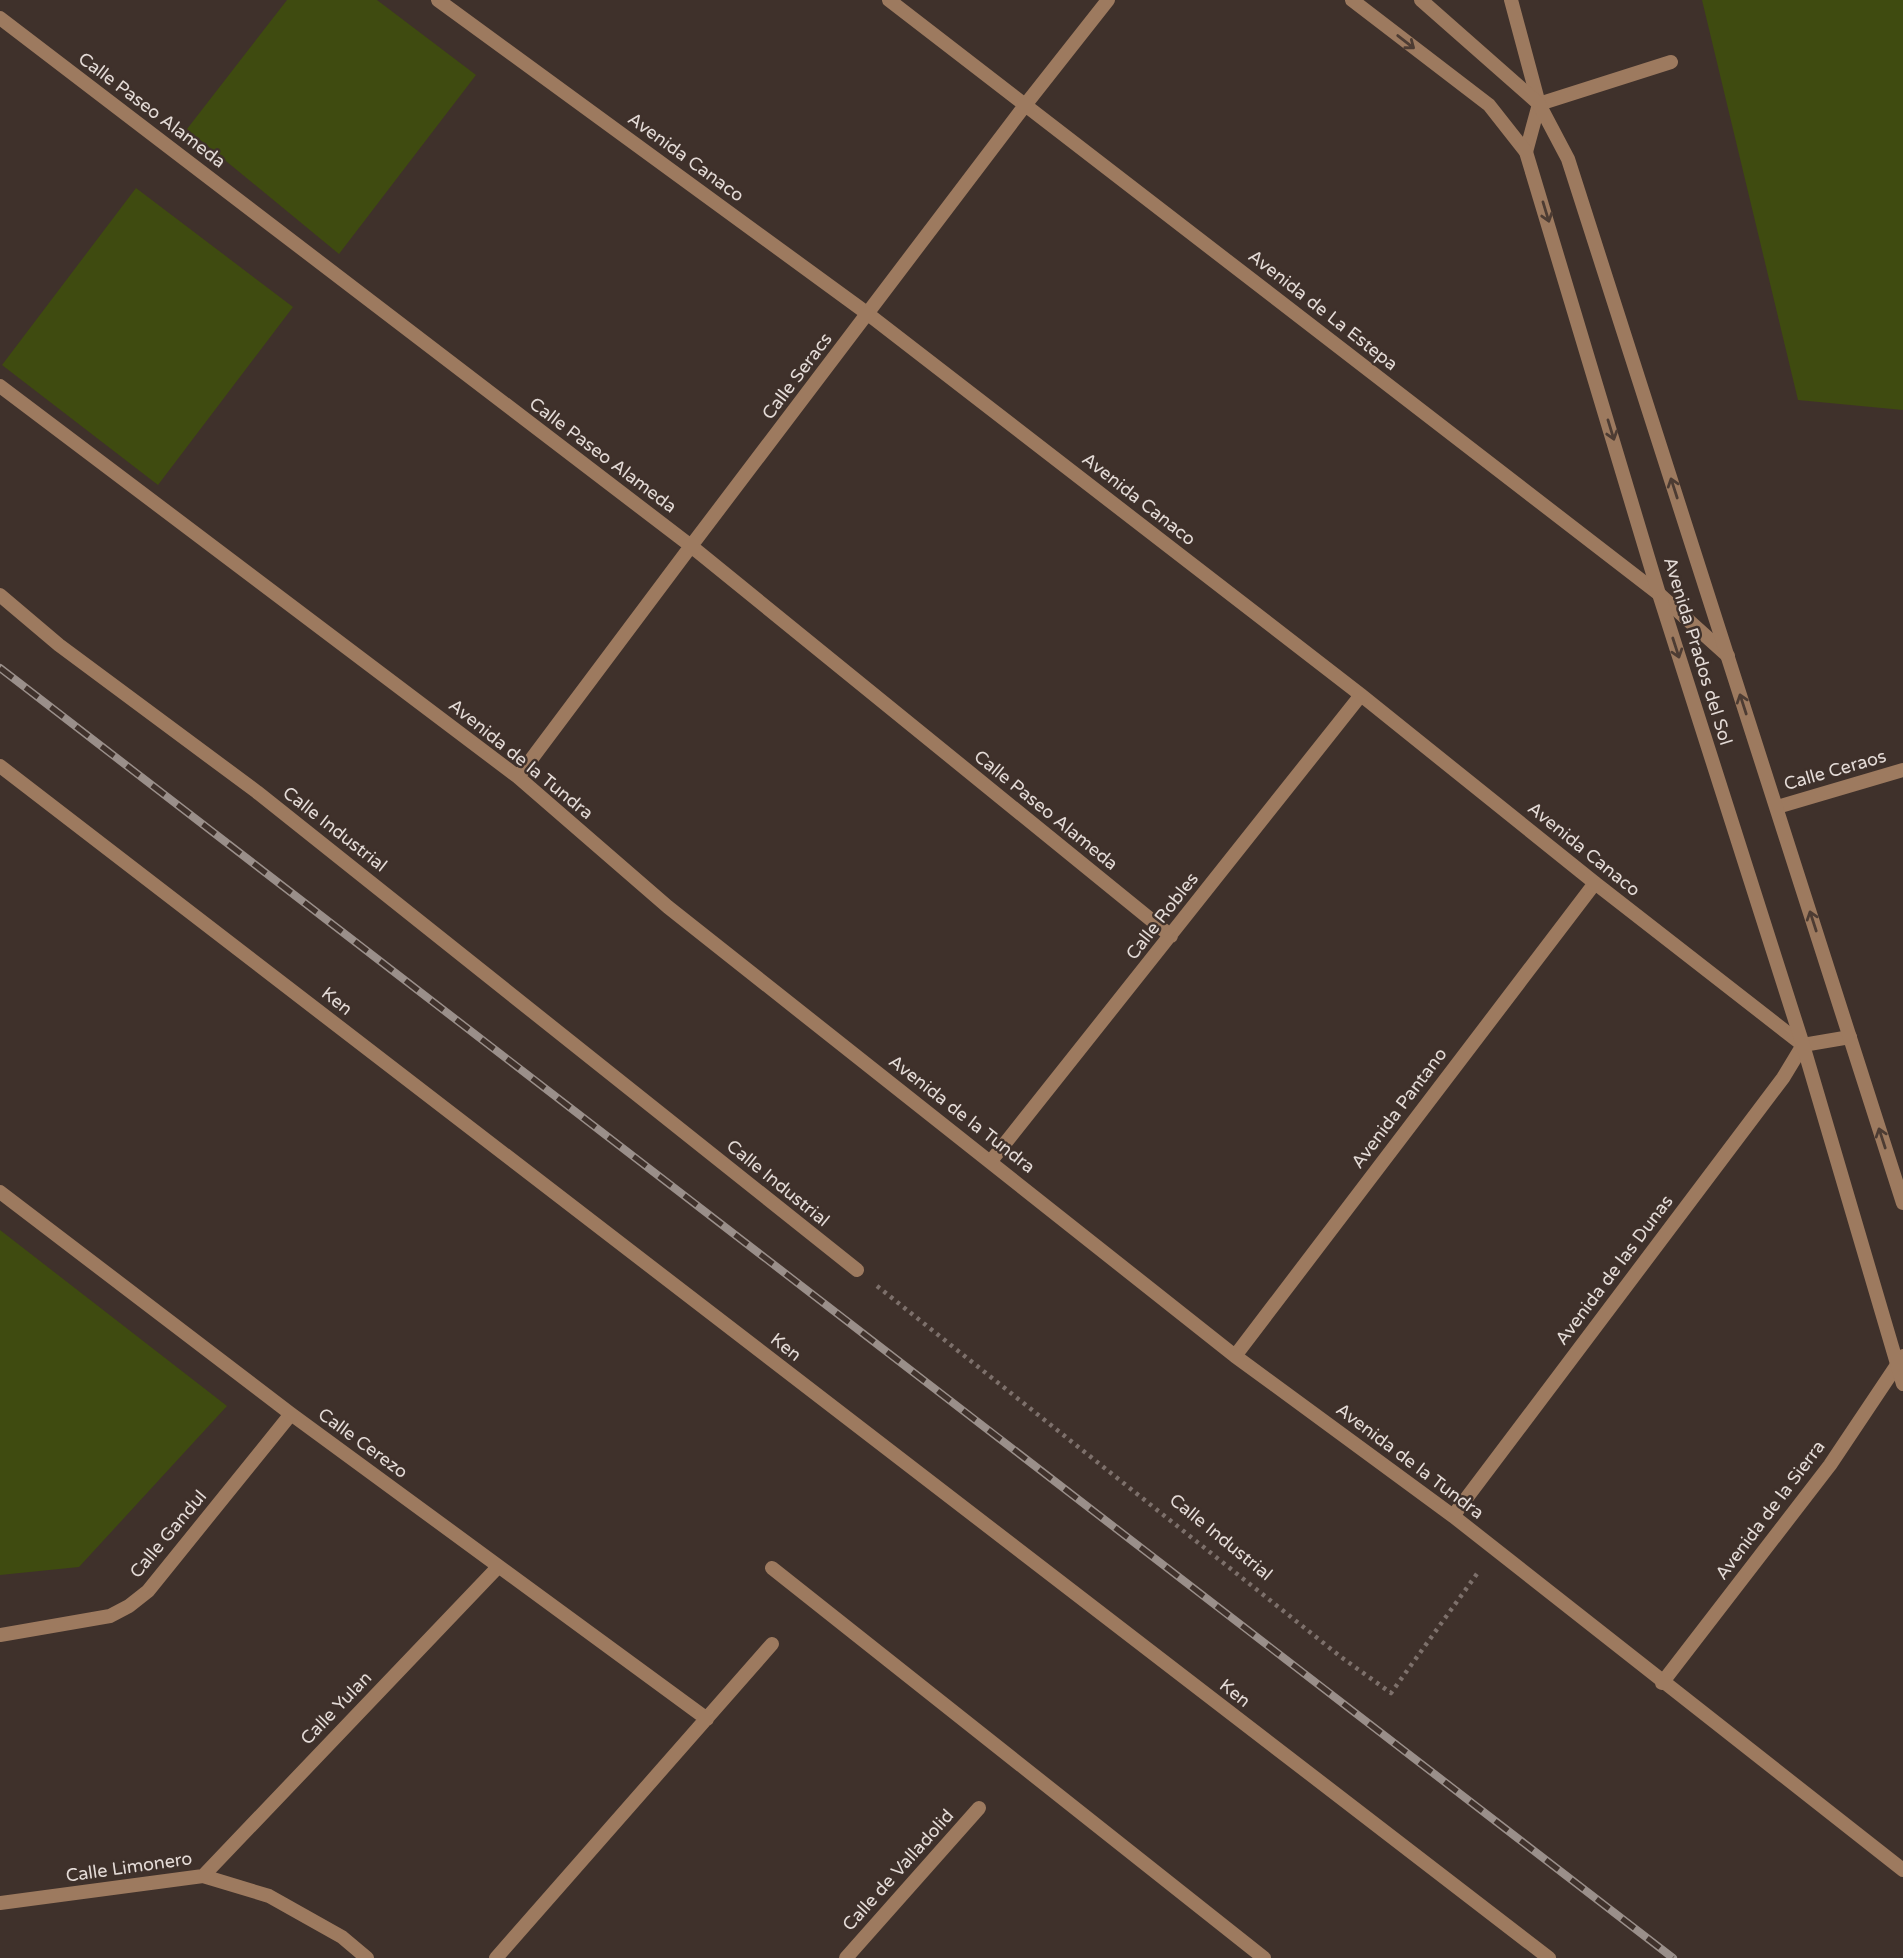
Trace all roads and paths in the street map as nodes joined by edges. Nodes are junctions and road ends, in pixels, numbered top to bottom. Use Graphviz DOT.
graph roads {
  1 [pos="438,0"];
  2 [pos="889,0"];
  3 [pos="1108,0"];
  4 [pos="1352,0"];
  5 [pos="1421,0"];
  6 [pos="1511,0"];
  7 [pos="0,18"];
  8 [pos="1671,62"];
  9 [pos="1026,104"];
  10 [pos="1539,104"];
  11 [pos="1526,152"];
  12 [pos="868,314"];
  13 [pos="0,386"];
  14 [pos="691,546"];
  15 [pos="1659,594"];
  16 [pos="0,595"];
  17 [pos="1728,656"];
  18 [pos="1361,695"];
  19 [pos="0,766"];
  20 [pos="1903,770"];
  21 [pos="518,777"];
  22 [pos="1777,807"];
  23 [pos="1595,883"];
  24 [pos="1171,936"];
  25 [pos="1850,1037"];
  26 [pos="1803,1045"];
  27 [pos="991,1161"];
  28 [pos="0,1192"];
  29 [pos="1903,1203"];
  30 [pos="857,1270"];
  31 [pos="1235,1356"];
  32 [pos="1900,1360"];
  33 [pos="1903,1384"];
  34 [pos="291,1414"];
  35 [pos="1453,1516"];
  36 [pos="1495,1550"];
  37 [pos="498,1567"];
  38 [pos="772,1568"];
  39 [pos="0,1635"];
  40 [pos="772,1644"];
  41 [pos="1662,1683"];
  42 [pos="707,1719"];
  43 [pos="979,1808"];
  44 [pos="1903,1870"];
  45 [pos="203,1876"];
  46 [pos="0,1903"];
  47 [pos="368,1958"];
  48 [pos="496,1958"];
  49 [pos="846,1958"];
  50 [pos="1264,1958"];
  51 [pos="1549,1958"];
  1 -- 12 [label="street, Avenida Canaco"];
  2 -- 9 [label="street, Avenida de La Estepa"];
  3 -- 9 [label="street, Calle Seracs"];
  4 -- 11 [label="street, Avenida Prados del Sol, one-way"];
  5 -- 10 [label="street, Avenida Prados del Sol"];
  6 -- 10 [label="street"];
  7 -- 14 [label="street, Calle Paseo Alameda"];
  8 -- 10 [label="street"];
  9 -- 12 [label="street, Calle Seracs"];
  9 -- 15 [label="street, Avenida de La Estepa"];
  10 -- 11 [label="street"];
  17 -- 10 [label="street, Avenida Prados del Sol, one-way"];
  11 -- 15 [label="street, Avenida Prados del Sol, one-way"];
  12 -- 14 [label="street, Calle Seracs"];
  12 -- 18 [label="street, Avenida Canaco"];
  13 -- 21 [label="street, Avenida de la Tundra"];
  14 -- 21 [label="street, Calle Seracs"];
  14 -- 24 [label="street, Calle Paseo Alameda"];
  15 -- 17 [label="street, Avenida de La Estepa"];
  15 -- 26 [label="street, Avenida Prados del Sol, one-way"];
  16 -- 30 [label="street, Calle Industrial"];
  22 -- 17 [label="street, Avenida Prados del Sol, one-way"];
  18 -- 23 [label="street, Avenida Canaco"];
  18 -- 24 [label="street, Calle Robles"];
  19 -- 51 [label="street, Ken"];
  20 -- 22 [label="street, Calle Ceraos"];
  21 -- 27 [label="street, Avenida de la Tundra"];
  25 -- 22 [label="street, Avenida Prados del Sol, one-way"];
  23 -- 26 [label="street, Avenida Canaco"];
  23 -- 31 [label="street, Avenida Pantano"];
  24 -- 27 [label="street, Calle Robles"];
  25 -- 26 [label="street"];
  29 -- 25 [label="street, Avenida Prados del Sol, one-way"];
  26 -- 32 [label="street, Avenida Prados del Sol"];
  26 -- 35 [label="street, Avenida de las Dunas"];
  27 -- 31 [label="street, Avenida de la Tundra"];
  28 -- 34 [label="street, Calle Cerezo"];
  30 -- 36 [label="path, Calle Industrial"];
  31 -- 35 [label="street, Avenida de la Tundra"];
  32 -- 33 [label="street, Avenida Prados del Sol"];
  32 -- 41 [label="street, Avenida de la Sierra"];
  34 -- 37 [label="street, Calle Cerezo"];
  34 -- 39 [label="street, Calle Gandul"];
  35 -- 36 [label="street, Avenida de la Tundra"];
  36 -- 41 [label="street, Avenida de la Tundra"];
  37 -- 42 [label="street, Calle Cerezo"];
  37 -- 45 [label="street, Calle Yulan"];
  38 -- 50 [label="street"];
  40 -- 42 [label="street"];
  41 -- 44 [label="street, Avenida de la Tundra"];
  42 -- 48 [label="street"];
  43 -- 49 [label="street, Calle de Valladolid"];
  45 -- 46 [label="street, Calle Limonero"];
  45 -- 47 [label="street, Calle Limonero"];
}
